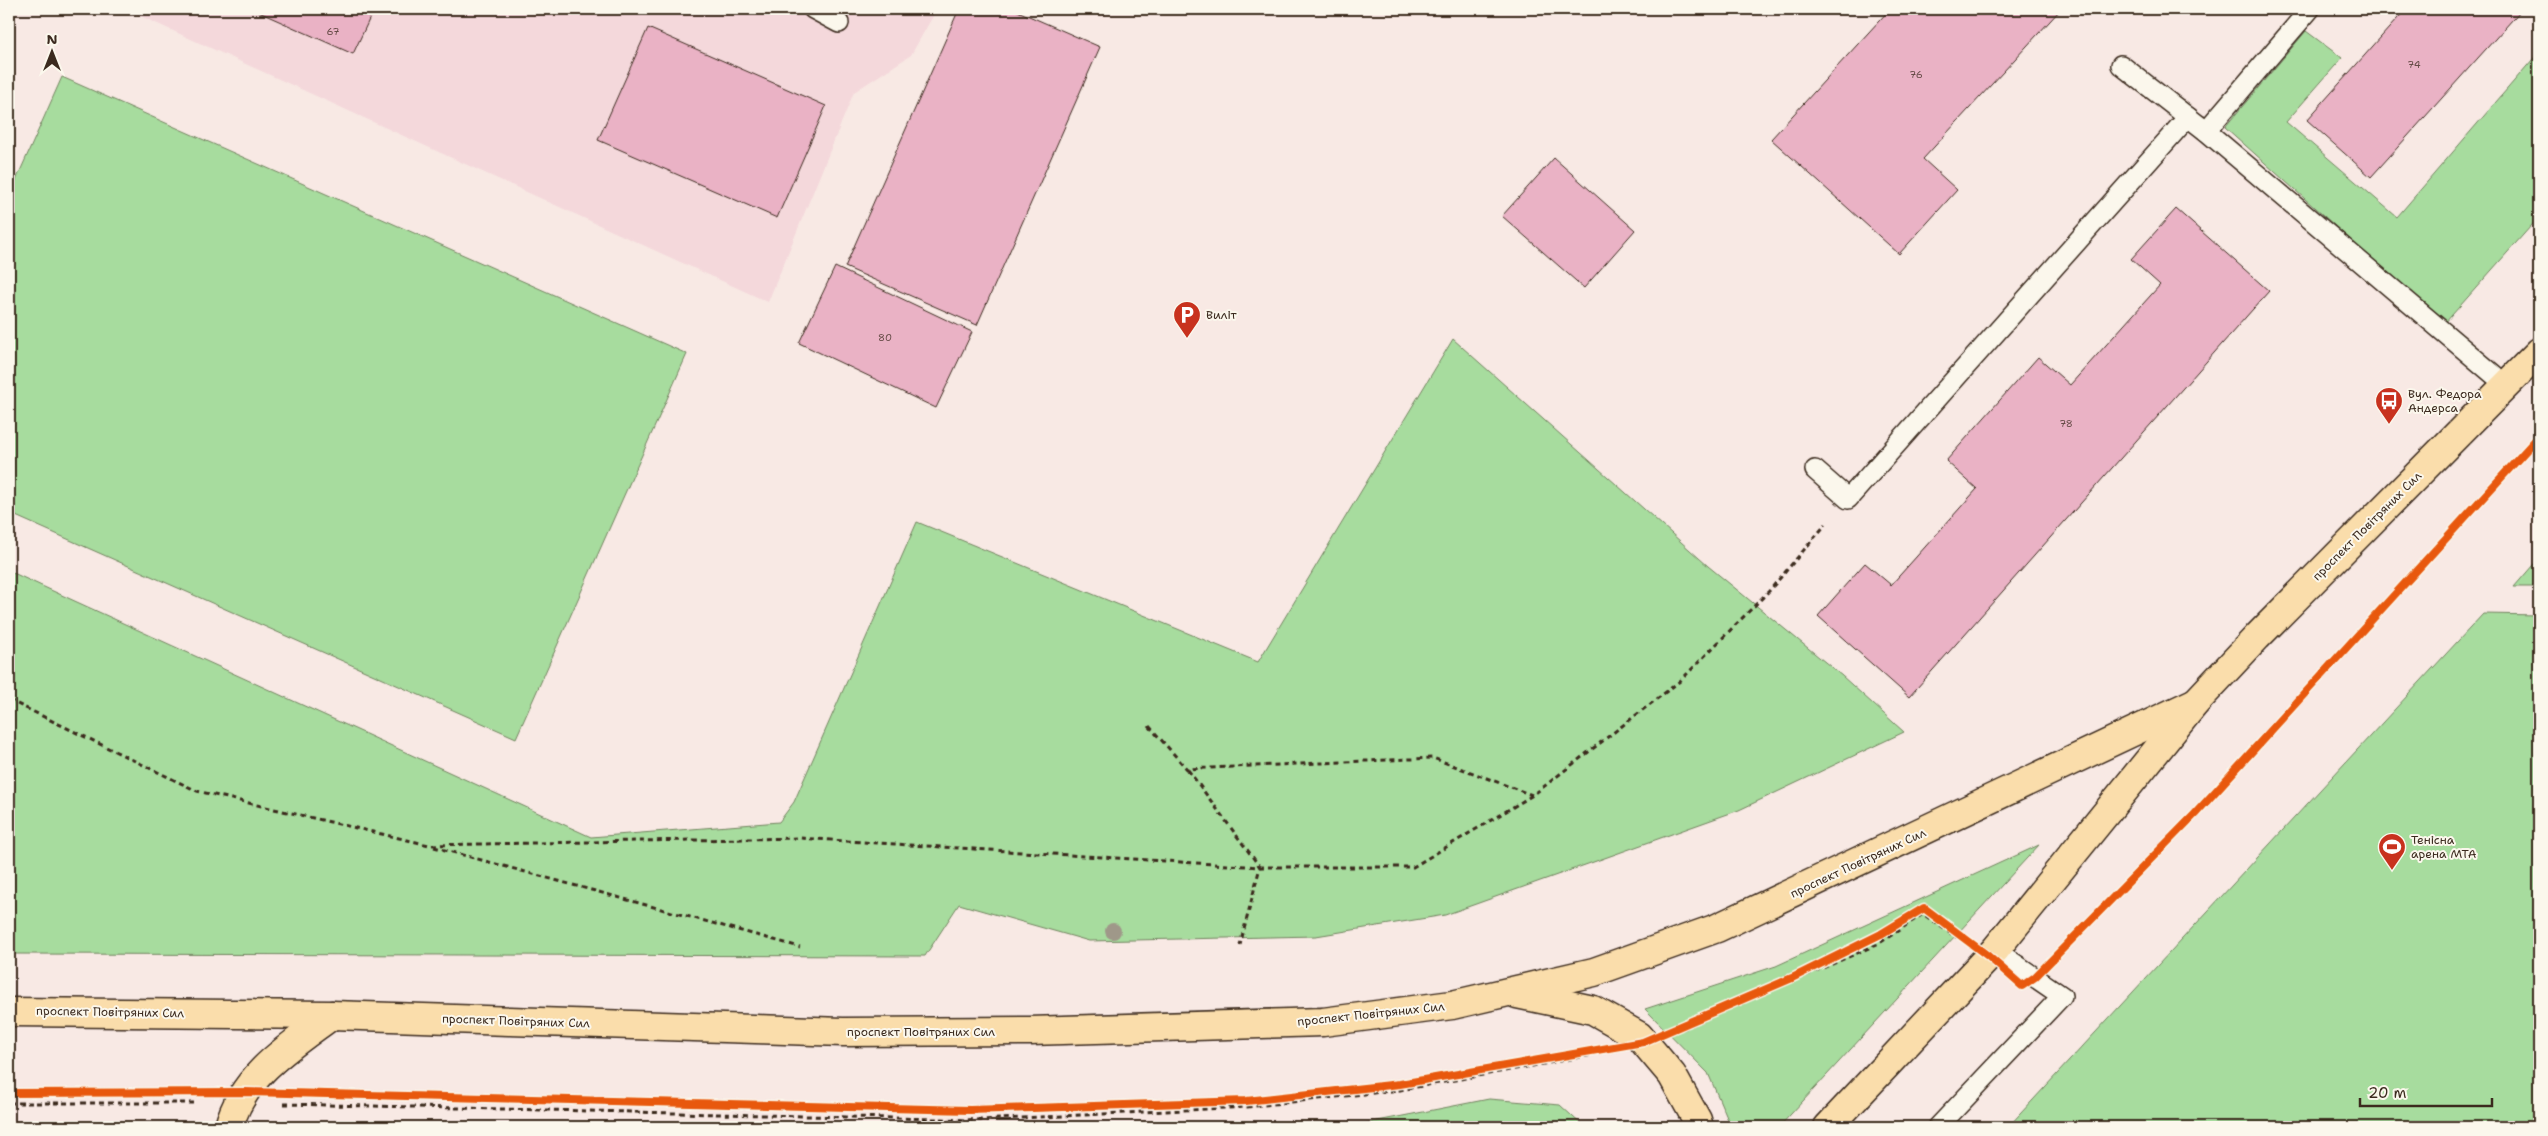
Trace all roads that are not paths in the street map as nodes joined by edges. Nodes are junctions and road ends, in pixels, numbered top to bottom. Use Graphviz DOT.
graph roads {
  1 [pos="813,9"];
  2 [pos="2310,9"];
  3 [pos="839,23"];
  4 [pos="2121,64"];
  5 [pos="2188,117"];
  6 [pos="2206,131"];
  7 [pos="2539,352"];
  8 [pos="2506,385"];
  9 [pos="1814,470"];
  10 [pos="2196,702"];
  11 [pos="1990,955"];
  12 [pos="1508,992"];
  13 [pos="9,1012"];
  14 [pos="332,1015"];
  15 [pos="234,1115"];
  16 [pos="1699,1127"];
  17 [pos="1828,1127"];
  18 [pos="1938,1127"];
  1 -- 3 [label="lane"];
  2 -- 6 [label="lane"];
  4 -- 5 [label="lane"];
  5 -- 6 [label="lane"];
  5 -- 9 [label="lane"];
  6 -- 8 [label="lane"];
  7 -- 8 [label="main road, проспект Повітряних Сил"];
  8 -- 10 [label="main road, проспект Повітряних Сил"];
  10 -- 11 [label="main road, проспект Повітряних Сил"];
  10 -- 12 [label="main road, проспект Повітряних Сил"];
  11 -- 17 [label="main road, проспект Повітряних Сил"];
  11 -- 18 [label="lane"];
  12 -- 14 [label="main road, проспект Повітряних Сил"];
  12 -- 16 [label="main road, проспект Повітряних Сил"];
  13 -- 14 [label="main road, проспект Повітряних Сил"];
  14 -- 15 [label="main road"];
}
